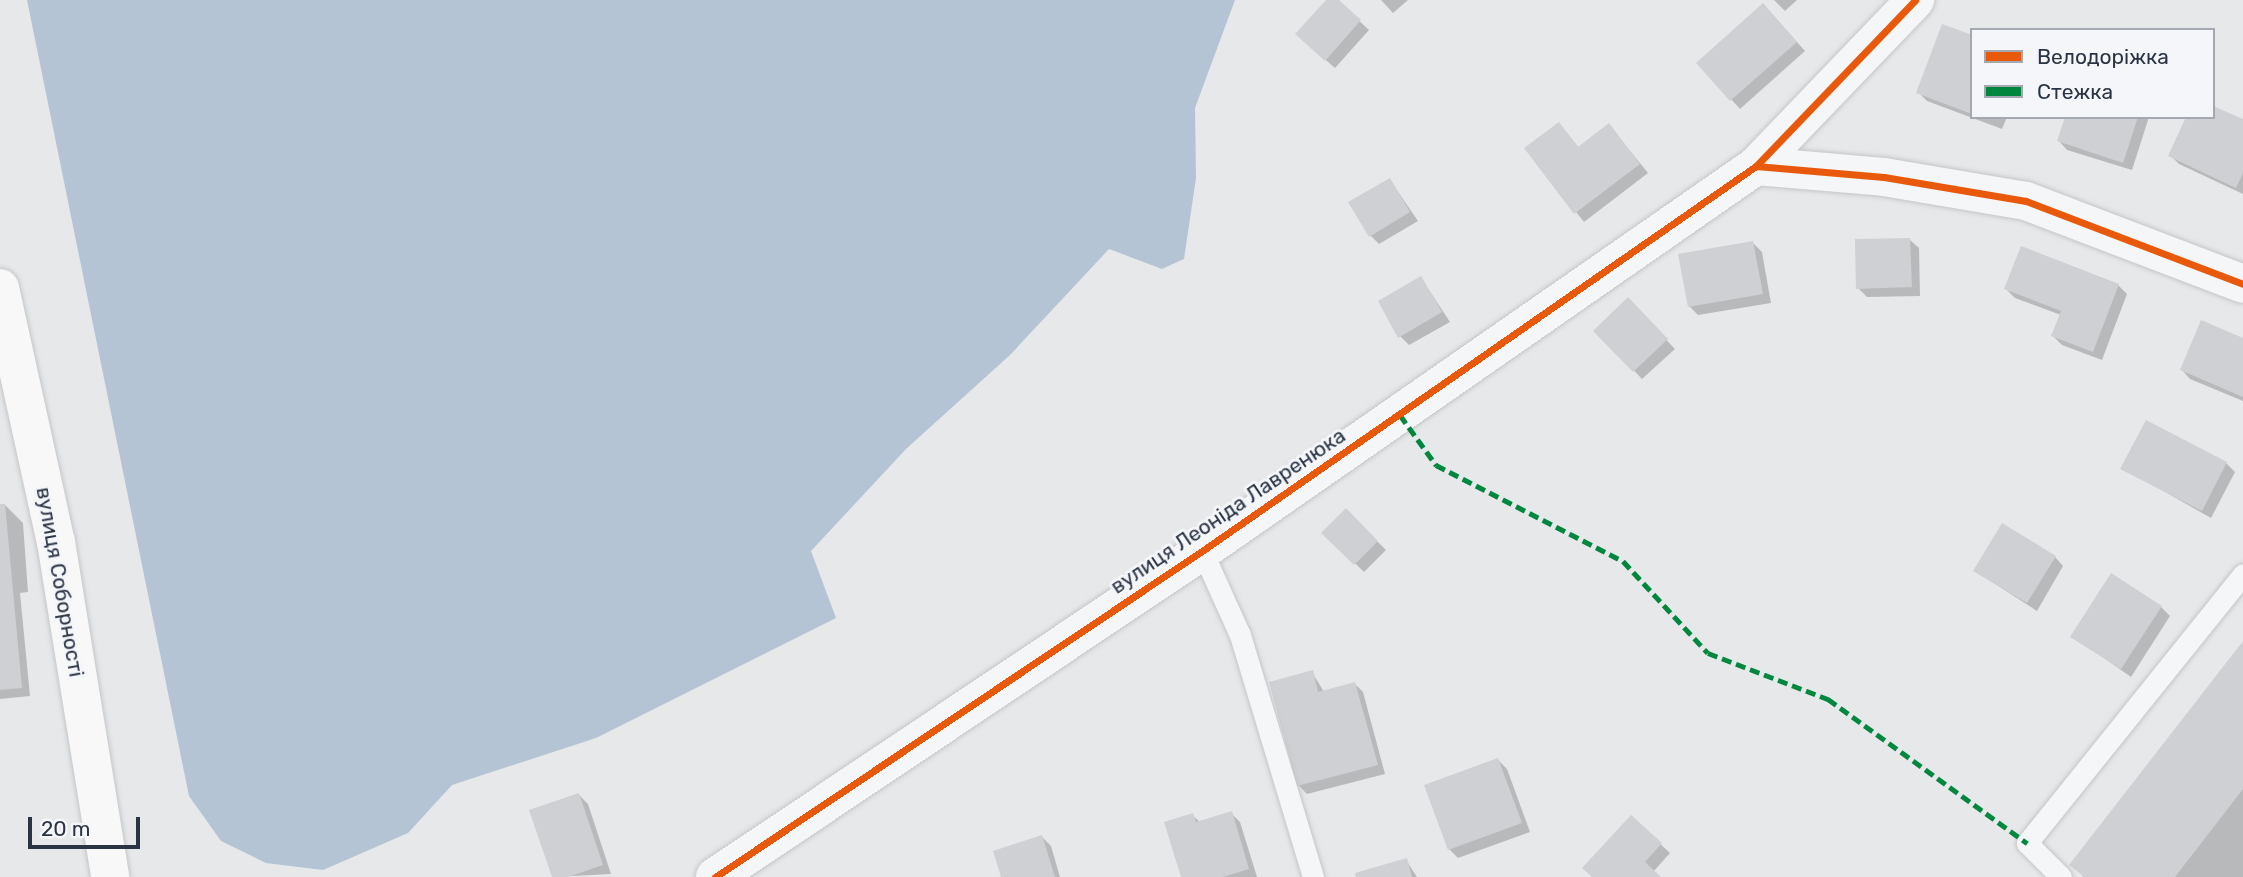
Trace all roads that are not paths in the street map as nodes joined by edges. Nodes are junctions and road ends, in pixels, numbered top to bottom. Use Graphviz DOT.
graph roads {
  1 [pos="1915,0"];
  2 [pos="1756,166"];
  3 [pos="2243,284"];
  4 [pos="0,288"];
  5 [pos="1202,551"];
  6 [pos="2243,573"];
  7 [pos="110,877"];
  8 [pos="715,877"];
  9 [pos="1313,877"];
  10 [pos="2061,877"];
  1 -- 2 [label="street, вулиця Леоніда Лавренюка"];
  2 -- 3 [label="street"];
  2 -- 5 [label="street, вулиця Леоніда Лавренюка"];
  4 -- 7 [label="main road, вулиця Соборності"];
  5 -- 8 [label="street, вулиця Леоніда Лавренюка"];
  5 -- 9 [label="lane"];
  6 -- 10 [label="lane"];
}
